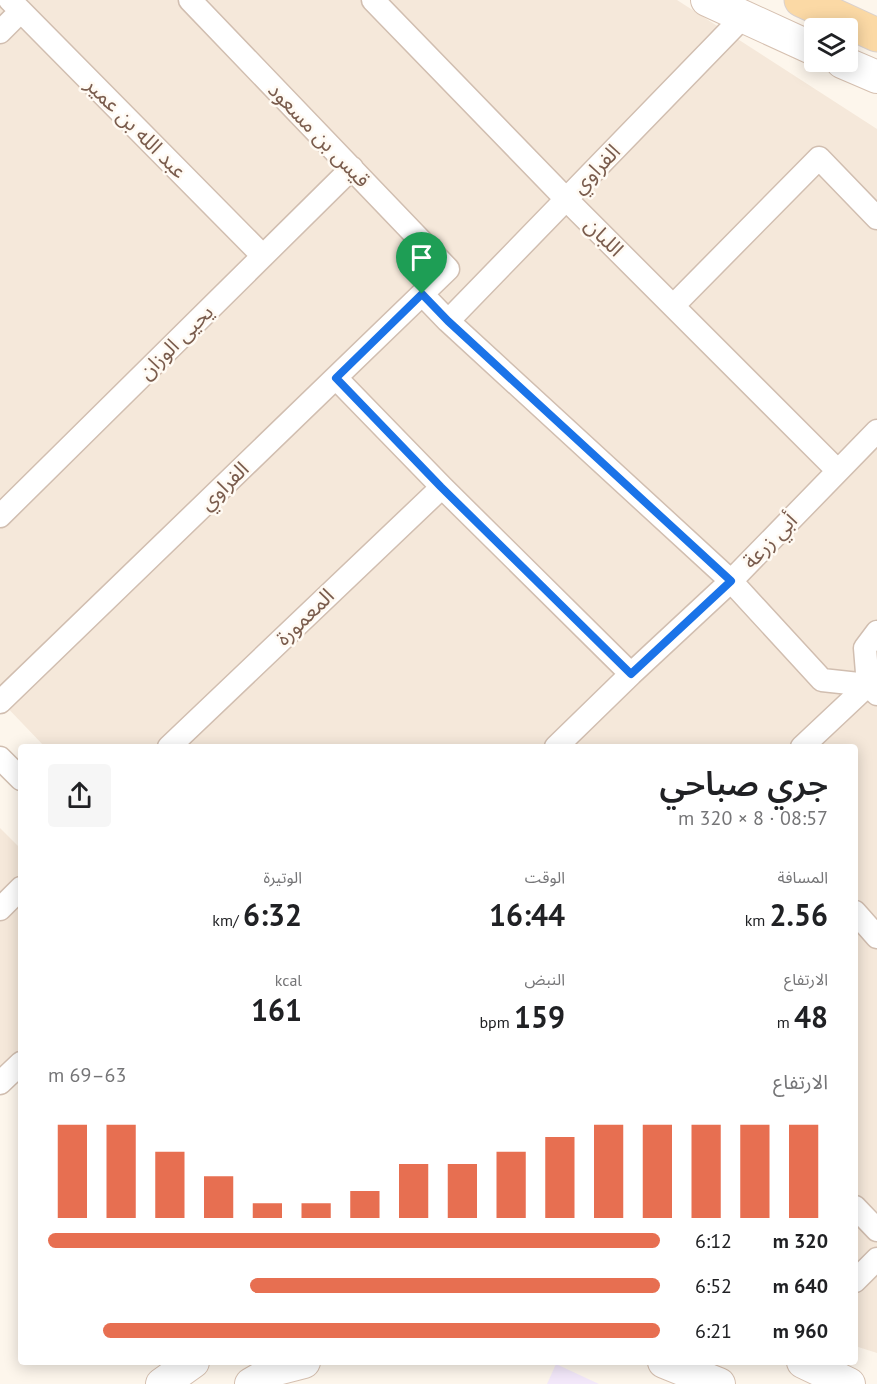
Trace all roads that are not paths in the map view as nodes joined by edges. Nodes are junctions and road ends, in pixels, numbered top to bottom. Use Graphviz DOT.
graph roads {
  1 [pos="190,0"];
  2 [pos="373,0"];
  3 [pos="707,0"];
  4 [pos="801,0"];
  5 [pos="848,0"];
  6 [pos="15,6"];
  7 [pos="877,15"];
  8 [pos="743,17"];
  9 [pos="0,32"];
  10 [pos="877,35"];
  11 [pos="804,44"];
  12 [pos="858,69"];
  13 [pos="877,77"];
  14 [pos="352,168"];
  15 [pos="566,200"];
  16 [pos="877,218"];
  17 [pos="262,256"];
  18 [pos="448,269"];
  19 [pos="422,294"];
  20 [pos="673,306"];
  21 [pos="448,321"];
  22 [pos="336,378"];
  23 [pos="877,431"];
  24 [pos="838,471"];
  25 [pos="441,487"];
  26 [pos="0,516"];
  27 [pos="731,581"];
  28 [pos="877,632"];
  29 [pos="631,674"];
  30 [pos="873,689"];
  31 [pos="0,702"];
  32 [pos="172,744"];
  33 [pos="559,744"];
  34 [pos="806,744"];
  35 [pos="0,758"];
  36 [pos="18,776"];
  37 [pos="18,891"];
  38 [pos="0,909"];
  39 [pos="858,915"];
  40 [pos="877,937"];
  41 [pos="18,1066"];
  42 [pos="0,1083"];
  43 [pos="858,1210"];
  44 [pos="877,1230"];
  45 [pos="877,1259"];
  46 [pos="858,1278"];
  47 [pos="189,1365"];
  48 [pos="292,1365"];
  49 [pos="672,1365"];
  50 [pos="809,1365"];
  51 [pos="162,1384"];
  52 [pos="251,1384"];
  53 [pos="719,1384"];
  54 [pos="849,1384"];
  1 -- 14 [label="street, قيس بن مسعود"];
  2 -- 15 [label="street, اللبان"];
  3 -- 8 [label="street"];
  4 -- 10 [label="main road"];
  5 -- 7 [label="main road"];
  6 -- 9 [label="street"];
  6 -- 17 [label="street, عبد الله بن عمير"];
  8 -- 11 [label="street"];
  8 -- 15 [label="street, الفراوي"];
  12 -- 13 [label="street"];
  14 -- 17 [label="street, يحيى الوزان"];
  14 -- 18 [label="street, قيس بن مسعود"];
  15 -- 20 [label="street, اللبان"];
  15 -- 21 [label="street, الفراوي"];
  16 -- 20 [label="street"];
  17 -- 26 [label="street, يحيى الوزان"];
  18 -- 19 [label="street, الفراوي"];
  19 -- 21 [label="street"];
  19 -- 22 [label="street, الفراوي"];
  20 -- 24 [label="street, اللبان"];
  21 -- 27 [label="street"];
  22 -- 25 [label="street"];
  22 -- 31 [label="street, الفراوي"];
  23 -- 24 [label="street, أبي زرعة"];
  24 -- 27 [label="street, أبي زرعة"];
  25 -- 29 [label="street"];
  25 -- 32 [label="street, المعمورة"];
  27 -- 29 [label="street, أبي زرعة"];
  27 -- 30 [label="street"];
  28 -- 30 [label="street"];
  29 -- 33 [label="street, أبي زرعة"];
  30 -- 34 [label="street"];
  35 -- 36 [label="street"];
  37 -- 38 [label="street"];
  39 -- 40 [label="street"];
  41 -- 42 [label="street"];
  43 -- 44 [label="street"];
  45 -- 46 [label="street"];
  47 -- 51 [label="street"];
  48 -- 52 [label="street"];
  49 -- 53 [label="street"];
  50 -- 54 [label="street"];
}
